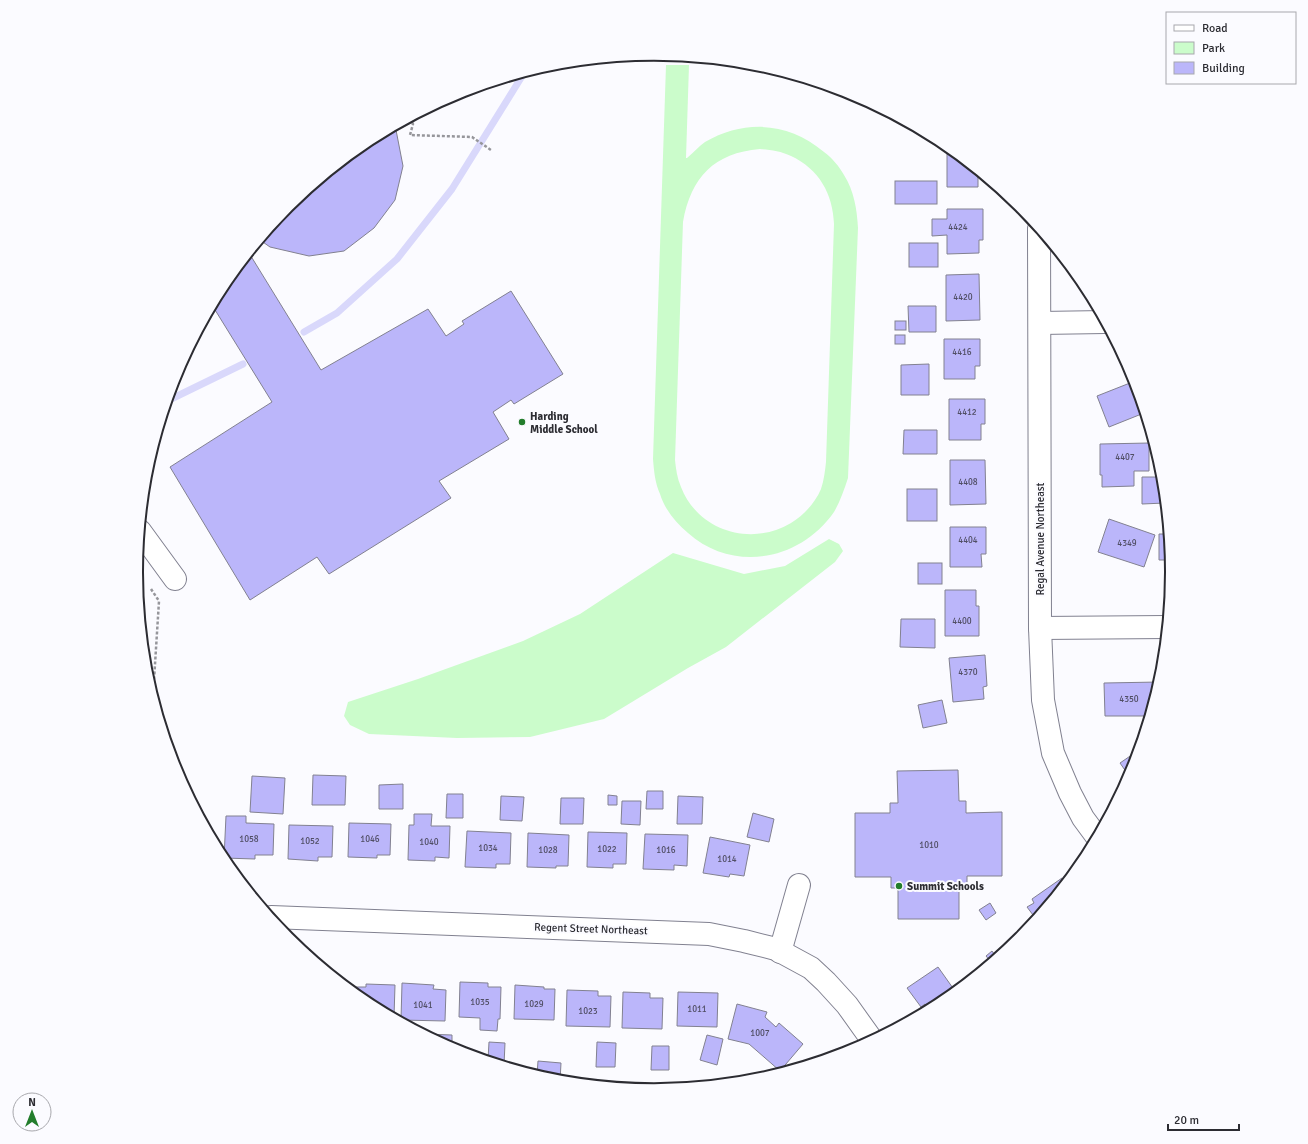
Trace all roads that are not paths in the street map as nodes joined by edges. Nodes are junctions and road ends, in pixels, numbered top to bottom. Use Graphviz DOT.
graph roads {
  1 [pos="1039,236"];
  2 [pos="1100,322"];
  3 [pos="1040,323"];
  4 [pos="144,537"];
  5 [pos="175,579"];
  6 [pos="1162,627"];
  7 [pos="1040,628"];
  8 [pos="1094,833"];
  9 [pos="799,885"];
  10 [pos="279,918"];
  11 [pos="780,952"];
  12 [pos="869,1035"];
  1 -- 3 [label="street, Regal Avenue Northeast"];
  2 -- 3 [label="street"];
  3 -- 7 [label="street, Regal Avenue Northeast"];
  4 -- 5 [label="street"];
  6 -- 7 [label="street"];
  7 -- 8 [label="street, Regal Avenue Northeast"];
  9 -- 11 [label="street"];
  10 -- 11 [label="street, Regent Street Northeast"];
  11 -- 12 [label="street, Regent Street Northeast"];
}
